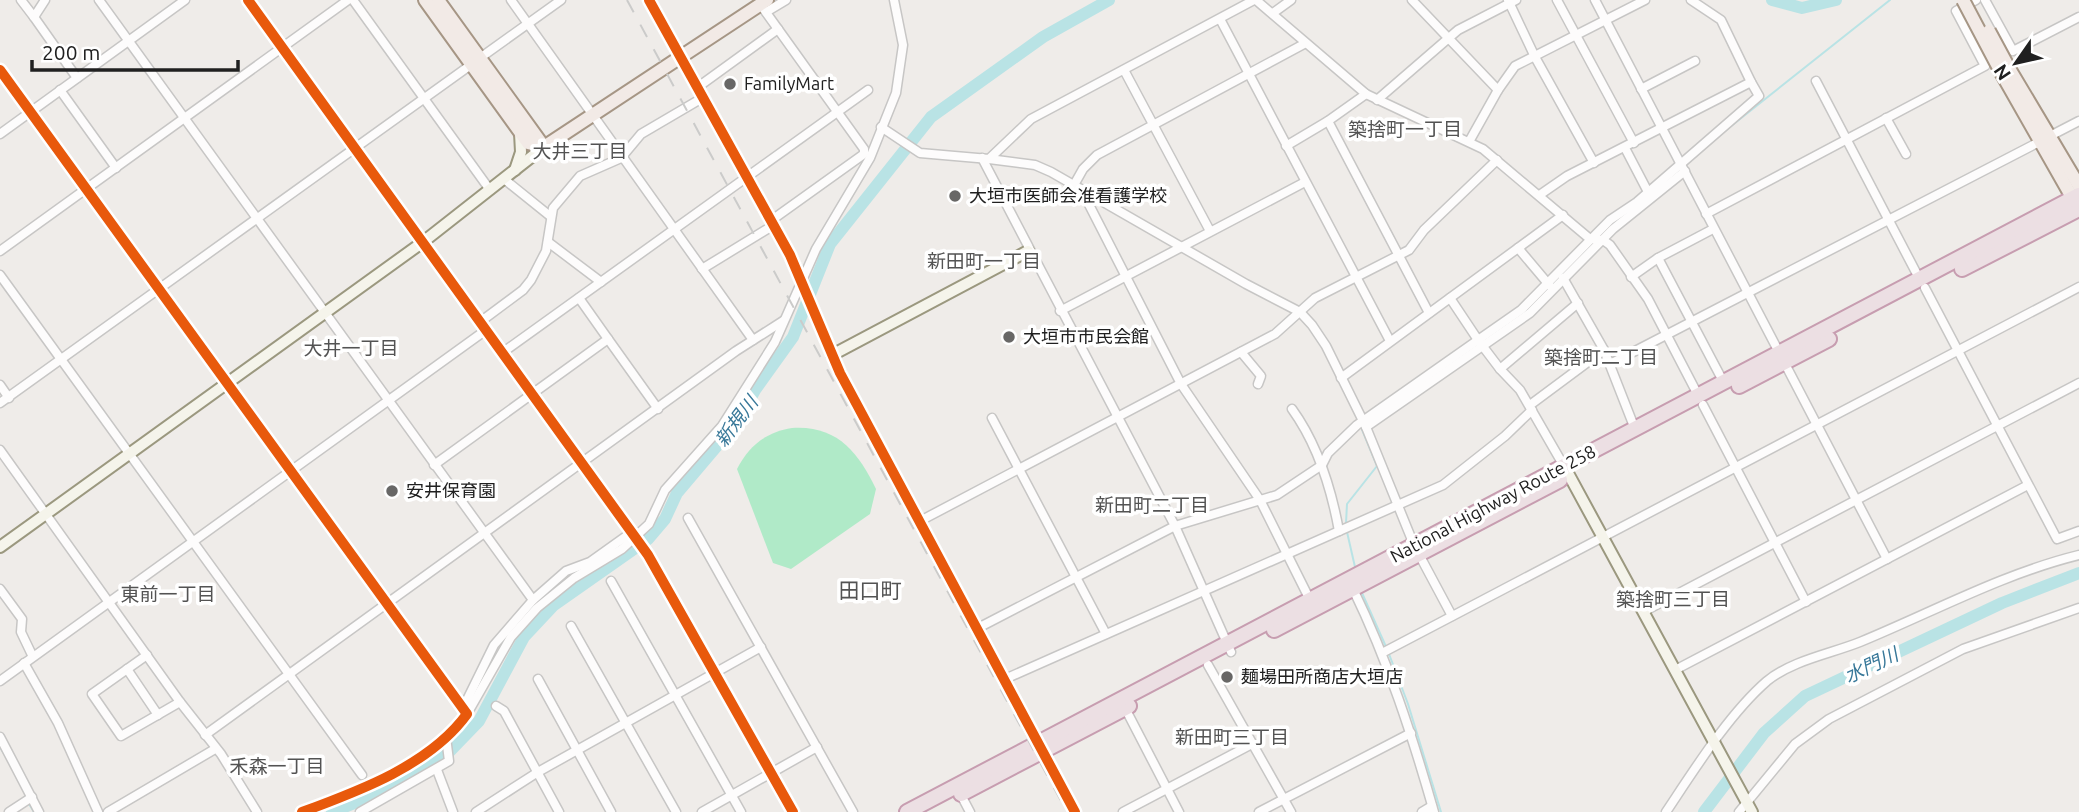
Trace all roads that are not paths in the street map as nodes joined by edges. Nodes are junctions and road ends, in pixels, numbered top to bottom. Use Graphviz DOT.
graph roads {
  1 [pos="22,0"];
  2 [pos="45,0"];
  3 [pos="99,0"];
  4 [pos="184,0"];
  5 [pos="248,0"];
  6 [pos="350,0"];
  7 [pos="425,0"];
  8 [pos="438,0"];
  9 [pos="511,0"];
  10 [pos="561,0"];
  11 [pos="649,0"];
  12 [pos="786,0"];
  13 [pos="894,0"];
  14 [pos="1255,0"];
  15 [pos="1292,0"];
  16 [pos="1412,0"];
  17 [pos="1557,0"];
  18 [pos="1595,0"];
  19 [pos="1645,0"];
  20 [pos="1691,0"];
  21 [pos="1964,0"];
  22 [pos="1974,0"];
  23 [pos="1985,0"];
  24 [pos="1512,1"];
  25 [pos="761,4"];
  26 [pos="1273,13"];
  27 [pos="34,17"];
  28 [pos="2079,17"];
  29 [pos="1220,19"];
  30 [pos="1606,21"];
  31 [pos="528,24"];
  32 [pos="778,29"];
  33 [pos="1576,36"];
  34 [pos="1446,38"];
  35 [pos="128,41"];
  36 [pos="1304,44"];
  37 [pos="283,48"];
  38 [pos="681,57"];
  39 [pos="1535,57"];
  40 [pos="1695,61"];
  41 [pos="476,62"];
  42 [pos="0,70"];
  43 [pos="1125,70"];
  44 [pos="2006,72"];
  45 [pos="1249,75"];
  46 [pos="77,78"];
  47 [pos="1816,81"];
  48 [pos="1751,82"];
  49 [pos="698,87"];
  50 [pos="1641,89"];
  51 [pos="60,90"];
  52 [pos="868,90"];
  53 [pos="1498,90"];
  54 [pos="1366,94"];
  55 [pos="704,97"];
  56 [pos="424,99"];
  57 [pos="1377,100"];
  58 [pos="30,111"];
  59 [pos="838,112"];
  60 [pos="592,113"];
  61 [pos="185,117"];
  62 [pos="1886,118"];
  63 [pos="1328,121"];
  64 [pos="2079,121"];
  65 [pos="1154,124"];
  66 [pos="881,127"];
  67 [pos="1661,129"];
  68 [pos="520,133"];
  69 [pos="0,134"];
  70 [pos="1847,139"];
  71 [pos="2045,139"];
  72 [pos="1470,141"];
  73 [pos="1634,143"];
  74 [pos="1286,146"];
  75 [pos="544,147"];
  76 [pos="1625,148"];
  77 [pos="355,149"];
  78 [pos="1906,154"];
  79 [pos="624,155"];
  80 [pos="867,156"];
  81 [pos="985,158"];
  82 [pos="1497,160"];
  83 [pos="1594,163"];
  84 [pos="1682,167"];
  85 [pos="116,168"];
  86 [pos="515,170"];
  87 [pos="748,177"];
  88 [pos="504,179"];
  89 [pos="1305,182"];
  90 [pos="1078,187"];
  91 [pos="86,190"];
  92 [pos="490,190"];
  93 [pos="1648,192"];
  94 [pos="1541,194"];
  95 [pos="2078,201"];
  96 [pos="1706,214"];
  97 [pos="1563,215"];
  98 [pos="550,216"];
  99 [pos="257,220"];
  100 [pos="1890,220"];
  101 [pos="772,222"];
  102 [pos="674,229"];
  103 [pos="1713,229"];
  104 [pos="1210,231"];
  105 [pos="1590,239"];
  106 [pos="1602,240"];
  107 [pos="423,242"];
  108 [pos="548,242"];
  109 [pos="1183,246"];
  110 [pos="1518,248"];
  111 [pos="0,251"];
  112 [pos="1028,251"];
  113 [pos="1398,256"];
  114 [pos="1658,258"];
  115 [pos="702,269"];
  116 [pos="0,275"];
  117 [pos="1126,276"];
  118 [pos="1631,277"];
  119 [pos="1355,278"];
  120 [pos="1563,278"];
  121 [pos="601,282"];
  122 [pos="1923,284"];
  123 [pos="805,286"];
  124 [pos="1550,286"];
  125 [pos="2079,287"];
  126 [pos="159,289"];
  127 [pos="1749,294"];
  128 [pos="579,298"];
  129 [pos="1450,298"];
  130 [pos="1578,303"];
  131 [pos="1060,310"];
  132 [pos="1300,312"];
  133 [pos="326,313"];
  134 [pos="1429,313"];
  135 [pos="784,320"];
  136 [pos="480,322"];
  137 [pos="1692,323"];
  138 [pos="486,330"];
  139 [pos="1667,336"];
  140 [pos="608,339"];
  141 [pos="753,340"];
  142 [pos="1390,341"];
  143 [pos="1480,343"];
  144 [pos="1604,350"];
  145 [pos="1957,350"];
  146 [pos="1241,352"];
  147 [pos="502,353"];
  148 [pos="832,355"];
  149 [pos="1781,358"];
  150 [pos="62,360"];
  151 [pos="1610,364"];
  152 [pos="1500,369"];
  153 [pos="1341,378"];
  154 [pos="227,383"];
  155 [pos="1724,383"];
  156 [pos="2079,383"];
  157 [pos="1181,384"];
  158 [pos="1258,384"];
  159 [pos="0,385"];
  160 [pos="532,393"];
  161 [pos="9,398"];
  162 [pos="387,400"];
  163 [pos="1701,401"];
  164 [pos="0,403"];
  165 [pos="1531,408"];
  166 [pos="658,409"];
  167 [pos="1292,409"];
  168 [pos="992,418"];
  169 [pos="1118,418"];
  170 [pos="1365,424"];
  171 [pos="1816,424"];
  172 [pos="1997,426"];
  173 [pos="1635,429"];
  174 [pos="0,450"];
  175 [pos="130,454"];
  176 [pos="582,463"];
  177 [pos="434,465"];
  178 [pos="1322,465"];
  179 [pos="1734,466"];
  180 [pos="1018,468"];
  181 [pos="289,470"];
  182 [pos="1567,471"];
  183 [pos="2028,485"];
  184 [pos="1260,500"];
  185 [pos="1856,500"];
  186 [pos="1399,504"];
  187 [pos="46,514"];
  188 [pos="688,517"];
  189 [pos="920,521"];
  190 [pos="1175,526"];
  191 [pos="1339,531"];
  192 [pos="2079,531"];
  193 [pos="483,534"];
  194 [pos="635,535"];
  195 [pos="1602,537"];
  196 [pos="192,542"];
  197 [pos="1776,542"];
  198 [pos="0,547"];
  199 [pos="1417,550"];
  200 [pos="2079,555"];
  201 [pos="1287,556"];
  202 [pos="1887,559"];
  203 [pos="1076,578"];
  204 [pos="611,581"];
  205 [pos="0,589"];
  206 [pos="1353,589"];
  207 [pos="1206,592"];
  208 [pos="533,600"];
  209 [pos="1310,600"];
  210 [pos="109,601"];
  211 [pos="1806,602"];
  212 [pos="386,604"];
  213 [pos="2079,608"];
  214 [pos="1643,612"];
  215 [pos="1452,616"];
  216 [pos="571,626"];
  217 [pos="978,628"];
  218 [pos="1106,634"];
  219 [pos="761,647"];
  220 [pos="1229,648"];
  221 [pos="1382,653"];
  222 [pos="32,655"];
  223 [pos="147,655"];
  224 [pos="24,663"];
  225 [pos="1208,665"];
  226 [pos="127,669"];
  227 [pos="1675,670"];
  228 [pos="715,673"];
  229 [pos="289,674"];
  230 [pos="538,679"];
  231 [pos="1005,679"];
  232 [pos="0,681"];
  233 [pos="675,695"];
  234 [pos="180,702"];
  235 [pos="496,706"];
  236 [pos="1125,708"];
  237 [pos="465,711"];
  238 [pos="158,715"];
  239 [pos="626,722"];
  240 [pos="1411,733"];
  241 [pos="205,735"];
  242 [pos="0,737"];
  243 [pos="447,738"];
  244 [pos="1252,744"];
  245 [pos="1715,744"];
  246 [pos="817,747"];
  247 [pos="1040,747"];
  248 [pos="215,749"];
  249 [pos="577,750"];
  250 [pos="437,770"];
  251 [pos="538,772"];
  252 [pos="771,773"];
  253 [pos="362,775"];
  254 [pos="1167,789"];
  255 [pos="961,794"];
  256 [pos="732,796"];
  257 [pos="29,799"];
  258 [pos="1284,799"];
  259 [pos="1748,803"];
  260 [pos="1433,809"];
  261 [pos="9,812"];
  262 [pos="39,812"];
  263 [pos="98,812"];
  264 [pos="108,812"];
  265 [pos="257,812"];
  266 [pos="302,812"];
  267 [pos="360,812"];
  268 [pos="453,812"];
  269 [pos="476,812"];
  270 [pos="559,812"];
  271 [pos="611,812"];
  272 [pos="676,812"];
  273 [pos="702,812"];
  274 [pos="741,812"];
  275 [pos="793,812"];
  276 [pos="853,812"];
  277 [pos="907,812"];
  278 [pos="927,812"];
  279 [pos="970,812"];
  280 [pos="1074,812"];
  281 [pos="1123,812"];
  282 [pos="1179,812"];
  283 [pos="1259,812"];
  284 [pos="1291,812"];
  285 [pos="1422,812"];
  286 [pos="1666,812"];
  287 [pos="1739,812"];
  1 -- 27 [label="street"];
  2 -- 27 [label="street"];
  3 -- 35 [label="street"];
  4 -- 35 [label="street"];
  5 -- 37 [label="street"];
  6 -- 37 [label="street"];
  6 -- 56 [label="street"];
  7 -- 41 [label="main road"];
  8 -- 41 [label="main road"];
  9 -- 31 [label="street"];
  10 -- 31 [label="street"];
  11 -- 38 [label="street"];
  12 -- 25 [label="street"];
  13 -- 66 [label="street"];
  14 -- 26 [label="street"];
  14 -- 29 [label="street"];
  15 -- 26 [label="street"];
  16 -- 34 [label="street"];
  17 -- 33 [label="street"];
  18 -- 30 [label="street"];
  19 -- 30 [label="street"];
  20 -- 48 [label="street"];
  21 -- 44 [label="main road, bridge"];
  22 -- 44 [label="main road, bridge"];
  22 -- 62 [label="street"];
  23 -- 28 [label="street"];
  24 -- 34 [label="street"];
  24 -- 39 [label="street"];
  25 -- 32 [label="street"];
  25 -- 38 [label="main road"];
  26 -- 36 [label="street"];
  27 -- 46 [label="street"];
  29 -- 43 [label="street"];
  29 -- 45 [label="street"];
  30 -- 33 [label="street"];
  30 -- 50 [label="street"];
  31 -- 41 [label="street"];
  31 -- 60 [label="street"];
  32 -- 49 [label="street"];
  32 -- 59 [label="street"];
  33 -- 39 [label="street"];
  33 -- 73 [label="street"];
  34 -- 53 [label="street"];
  34 -- 57 [label="street"];
  35 -- 46 [label="street"];
  35 -- 61 [label="street"];
  36 -- 45 [label="street"];
  36 -- 54 [label="street"];
  37 -- 61 [label="street"];
  37 -- 77 [label="street"];
  38 -- 49 [label="street"];
  38 -- 60 [label="main road"];
  39 -- 53 [label="street"];
  39 -- 83 [label="street"];
  40 -- 50 [label="street"];
  41 -- 56 [label="street"];
  41 -- 68 [label="main road"];
  41 -- 75 [label="main road"];
  42 -- 58 [label="street"];
  43 -- 65 [label="street"];
  43 -- 81 [label="street"];
  44 -- 71 [label="main road"];
  45 -- 65 [label="street"];
  45 -- 74 [label="street"];
  46 -- 51 [label="street"];
  47 -- 70 [label="street"];
  48 -- 67 [label="street"];
  48 -- 84 [label="street"];
  49 -- 55 [label="street"];
  50 -- 67 [label="street"];
  51 -- 58 [label="street"];
  51 -- 85 [label="street"];
  52 -- 59 [label="street"];
  53 -- 72 [label="street"];
  54 -- 57 [label="street"];
  54 -- 63 [label="street"];
  55 -- 79 [label="street"];
  55 -- 87 [label="street"];
  56 -- 77 [label="street"];
  56 -- 92 [label="street"];
  57 -- 72 [label="street"];
  58 -- 69 [label="street"];
  58 -- 91 [label="street"];
  59 -- 80 [label="street"];
  59 -- 87 [label="street"];
  60 -- 75 [label="main road"];
  60 -- 79 [label="street"];
  61 -- 85 [label="street"];
  61 -- 99 [label="street"];
  62 -- 70 [label="street"];
  62 -- 78 [label="street"];
  63 -- 74 [label="street"];
  63 -- 113 [label="street"];
  64 -- 71 [label="street"];
  65 -- 90 [label="street"];
  65 -- 104 [label="street"];
  66 -- 80 [label="street"];
  66 -- 81 [label="street"];
  67 -- 73 [label="street"];
  67 -- 84 [label="street"];
  68 -- 75 [label="main road"];
  68 -- 86 [label="street"];
  70 -- 96 [label="street"];
  70 -- 100 [label="street"];
  71 -- 95 [label="main road"];
  71 -- 100 [label="street"];
  72 -- 82 [label="street"];
  73 -- 76 [label="street"];
  74 -- 89 [label="street"];
  75 -- 86 [label="street"];
  76 -- 83 [label="street"];
  76 -- 93 [label="street"];
  77 -- 99 [label="street"];
  77 -- 107 [label="street"];
  79 -- 98 [label="street"];
  79 -- 102 [label="street"];
  80 -- 101 [label="street"];
  80 -- 123 [label="street"];
  81 -- 90 [label="street"];
  81 -- 112 [label="street"];
  82 -- 94 [label="street"];
  82 -- 113 [label="street"];
  83 -- 94 [label="street"];
  84 -- 93 [label="street"];
  84 -- 96 [label="street"];
  84 -- 106 [label="street"];
  85 -- 91 [label="street"];
  86 -- 88 [label="street"];
  87 -- 101 [label="street"];
  87 -- 102 [label="street"];
  88 -- 92 [label="street"];
  88 -- 98 [label="street"];
  89 -- 104 [label="street"];
  89 -- 119 [label="street"];
  90 -- 109 [label="street"];
  90 -- 117 [label="street"];
  91 -- 111 [label="street"];
  91 -- 126 [label="street"];
  92 -- 107 [label="street"];
  93 -- 105 [label="street"];
  94 -- 97 [label="street"];
  95 -- 122 [label="highway, National Highway Route 258"];
  96 -- 103 [label="street"];
  97 -- 105 [label="street"];
  97 -- 110 [label="street"];
  98 -- 108 [label="street"];
  99 -- 126 [label="street"];
  99 -- 133 [label="street"];
  100 -- 122 [label="street"];
  100 -- 127 [label="street"];
  101 -- 115 [label="street"];
  101 -- 123 [label="street"];
  102 -- 115 [label="street"];
  102 -- 121 [label="street"];
  103 -- 114 [label="street"];
  103 -- 127 [label="street"];
  104 -- 109 [label="street"];
  105 -- 106 [label="street"];
  105 -- 124 [label="street"];
  106 -- 118 [label="street"];
  106 -- 120 [label="street"];
  107 -- 133 [label="street"];
  107 -- 136 [label="street"];
  108 -- 121 [label="street"];
  108 -- 136 [label="street"];
  109 -- 117 [label="street"];
  109 -- 132 [label="street"];
  110 -- 124 [label="street"];
  110 -- 129 [label="street"];
  112 -- 131 [label="street"];
  112 -- 148 [label="street"];
  113 -- 119 [label="street"];
  113 -- 134 [label="street"];
  114 -- 118 [label="street"];
  114 -- 137 [label="street"];
  115 -- 141 [label="street"];
  116 -- 150 [label="street"];
  117 -- 131 [label="street"];
  117 -- 157 [label="street"];
  118 -- 139 [label="street"];
  119 -- 132 [label="street"];
  119 -- 142 [label="street"];
  120 -- 124 [label="street"];
  120 -- 130 [label="street"];
  121 -- 128 [label="street"];
  122 -- 145 [label="street"];
  122 -- 149 [label="highway, National Highway Route 258"];
  123 -- 135 [label="street"];
  123 -- 148 [label="street"];
  124 -- 143 [label="street"];
  125 -- 145 [label="street"];
  126 -- 150 [label="street"];
  126 -- 154 [label="street"];
  127 -- 137 [label="street"];
  127 -- 149 [label="street"];
  128 -- 140 [label="street"];
  128 -- 147 [label="street"];
  129 -- 134 [label="street"];
  129 -- 143 [label="street"];
  130 -- 144 [label="street"];
  130 -- 152 [label="street"];
  131 -- 169 [label="street"];
  132 -- 146 [label="street"];
  132 -- 153 [label="street"];
  133 -- 154 [label="street"];
  133 -- 162 [label="street"];
  134 -- 142 [label="street"];
  135 -- 141 [label="street"];
  135 -- 194 [label="street"];
  136 -- 138 [label="street"];
  137 -- 139 [label="street"];
  137 -- 155 [label="street"];
  138 -- 147 [label="street"];
  138 -- 162 [label="street"];
  139 -- 151 [label="street"];
  139 -- 163 [label="street"];
  140 -- 160 [label="street"];
  140 -- 166 [label="street"];
  141 -- 166 [label="street"];
  142 -- 153 [label="street"];
  143 -- 152 [label="street"];
  143 -- 170 [label="street"];
  144 -- 151 [label="street"];
  144 -- 165 [label="street"];
  145 -- 171 [label="street"];
  145 -- 172 [label="street"];
  146 -- 157 [label="street"];
  146 -- 158 [label="street"];
  147 -- 160 [label="street"];
  148 -- 189 [label="street"];
  149 -- 155 [label="highway, National Highway Route 258"];
  149 -- 163 [label="highway, National Highway Route 258"];
  149 -- 171 [label="street"];
  150 -- 161 [label="street"];
  150 -- 175 [label="street"];
  151 -- 173 [label="street"];
  152 -- 165 [label="street"];
  153 -- 170 [label="street"];
  154 -- 175 [label="street"];
  154 -- 181 [label="street"];
  155 -- 163 [label="highway, National Highway Route 258"];
  156 -- 172 [label="street"];
  157 -- 169 [label="street"];
  157 -- 184 [label="street"];
  159 -- 161 [label="street"];
  160 -- 176 [label="street"];
  160 -- 177 [label="street"];
  161 -- 164 [label="street"];
  162 -- 177 [label="street"];
  162 -- 181 [label="street"];
  163 -- 173 [label="highway, National Highway Route 258"];
  163 -- 179 [label="street"];
  163 -- 182 [label="highway, National Highway Route 258"];
  165 -- 182 [label="street"];
  165 -- 186 [label="street"];
  166 -- 176 [label="street"];
  167 -- 178 [label="street"];
  168 -- 180 [label="street"];
  169 -- 180 [label="street"];
  169 -- 190 [label="street"];
  170 -- 178 [label="street"];
  170 -- 186 [label="street"];
  171 -- 179 [label="street"];
  171 -- 185 [label="street"];
  172 -- 183 [label="street"];
  172 -- 185 [label="street"];
  173 -- 182 [label="highway, National Highway Route 258"];
  174 -- 187 [label="street"];
  175 -- 187 [label="street"];
  175 -- 196 [label="street"];
  176 -- 193 [label="street"];
  176 -- 194 [label="street"];
  177 -- 193 [label="street"];
  178 -- 184 [label="street"];
  178 -- 191 [label="street"];
  179 -- 195 [label="street"];
  179 -- 197 [label="street"];
  180 -- 189 [label="street"];
  180 -- 203 [label="street"];
  181 -- 196 [label="street"];
  181 -- 212 [label="street"];
  182 -- 195 [label="street"];
  182 -- 199 [label="highway, National Highway Route 258"];
  183 -- 192 [label="street"];
  183 -- 202 [label="street"];
  184 -- 190 [label="street"];
  184 -- 201 [label="street"];
  185 -- 197 [label="street"];
  185 -- 202 [label="street"];
  186 -- 191 [label="street"];
  186 -- 199 [label="street"];
  187 -- 198 [label="street"];
  187 -- 210 [label="street"];
  188 -- 219 [label="street"];
  189 -- 217 [label="street"];
  190 -- 203 [label="street"];
  190 -- 207 [label="street"];
  191 -- 201 [label="street"];
  193 -- 208 [label="street"];
  193 -- 212 [label="street"];
  194 -- 208 [label="street"];
  194 -- 228 [label="street"];
  194 -- 237 [label="street"];
  195 -- 214 [label="street"];
  195 -- 215 [label="street"];
  196 -- 210 [label="street"];
  196 -- 229 [label="street"];
  197 -- 211 [label="street"];
  197 -- 214 [label="street"];
  199 -- 206 [label="highway, National Highway Route 258"];
  199 -- 209 [label="highway, National Highway Route 258"];
  199 -- 215 [label="street"];
  200 -- 245 [label="street"];
  201 -- 207 [label="street"];
  201 -- 209 [label="street"];
  202 -- 211 [label="street"];
  203 -- 217 [label="street"];
  203 -- 218 [label="street"];
  204 -- 233 [label="street"];
  205 -- 222 [label="street"];
  206 -- 220 [label="highway, National Highway Route 258"];
  206 -- 221 [label="street"];
  207 -- 218 [label="street"];
  207 -- 220 [label="street"];
  208 -- 237 [label="street"];
  209 -- 220 [label="highway, National Highway Route 258"];
  210 -- 222 [label="street"];
  210 -- 223 [label="street"];
  211 -- 227 [label="street"];
  212 -- 229 [label="street"];
  212 -- 237 [label="street"];
  213 -- 259 [label="street"];
  214 -- 227 [label="street"];
  215 -- 221 [label="street"];
  216 -- 239 [label="street"];
  217 -- 231 [label="street"];
  218 -- 231 [label="street"];
  219 -- 228 [label="street"];
  219 -- 246 [label="street"];
  220 -- 225 [label="highway, National Highway Route 258"];
  220 -- 247 [label="highway, National Highway Route 258"];
  221 -- 240 [label="street"];
  222 -- 224 [label="street"];
  223 -- 226 [label="street"];
  223 -- 234 [label="street"];
  224 -- 232 [label="street"];
  224 -- 263 [label="street"];
  225 -- 236 [label="highway, National Highway Route 258"];
  225 -- 244 [label="street"];
  226 -- 238 [label="street"];
  226 -- 238 [label="street"];
  227 -- 245 [label="street"];
  228 -- 233 [label="street"];
  228 -- 252 [label="street"];
  229 -- 241 [label="street"];
  229 -- 253 [label="street"];
  230 -- 249 [label="street"];
  231 -- 247 [label="street"];
  233 -- 239 [label="street"];
  233 -- 256 [label="street"];
  234 -- 238 [label="street"];
  234 -- 241 [label="street"];
  235 -- 251 [label="street"];
  236 -- 247 [label="highway, National Highway Route 258"];
  236 -- 254 [label="street"];
  237 -- 243 [label="street"];
  239 -- 249 [label="street"];
  239 -- 272 [label="street"];
  240 -- 258 [label="street"];
  240 -- 260 [label="street"];
  241 -- 248 [label="street"];
  242 -- 257 [label="street"];
  243 -- 250 [label="street"];
  243 -- 266 [label="street"];
  244 -- 254 [label="street"];
  244 -- 258 [label="street"];
  245 -- 259 [label="street"];
  245 -- 286 [label="street"];
  246 -- 252 [label="street"];
  246 -- 276 [label="street"];
  247 -- 255 [label="highway, National Highway Route 258"];
  247 -- 277 [label="highway, National Highway Route 258"];
  247 -- 280 [label="street"];
  248 -- 264 [label="street"];
  248 -- 265 [label="street"];
  249 -- 251 [label="street"];
  249 -- 271 [label="street"];
  250 -- 267 [label="street"];
  250 -- 268 [label="street"];
  251 -- 269 [label="street"];
  251 -- 270 [label="street"];
  252 -- 256 [label="street"];
  252 -- 275 [label="street"];
  254 -- 281 [label="street"];
  254 -- 282 [label="street"];
  255 -- 278 [label="highway, National Highway Route 258"];
  255 -- 279 [label="street"];
  256 -- 273 [label="street"];
  256 -- 274 [label="street"];
  257 -- 261 [label="street"];
  257 -- 262 [label="street"];
  258 -- 283 [label="street"];
  258 -- 284 [label="street"];
  259 -- 287 [label="street"];
  260 -- 285 [label="street"];
}
